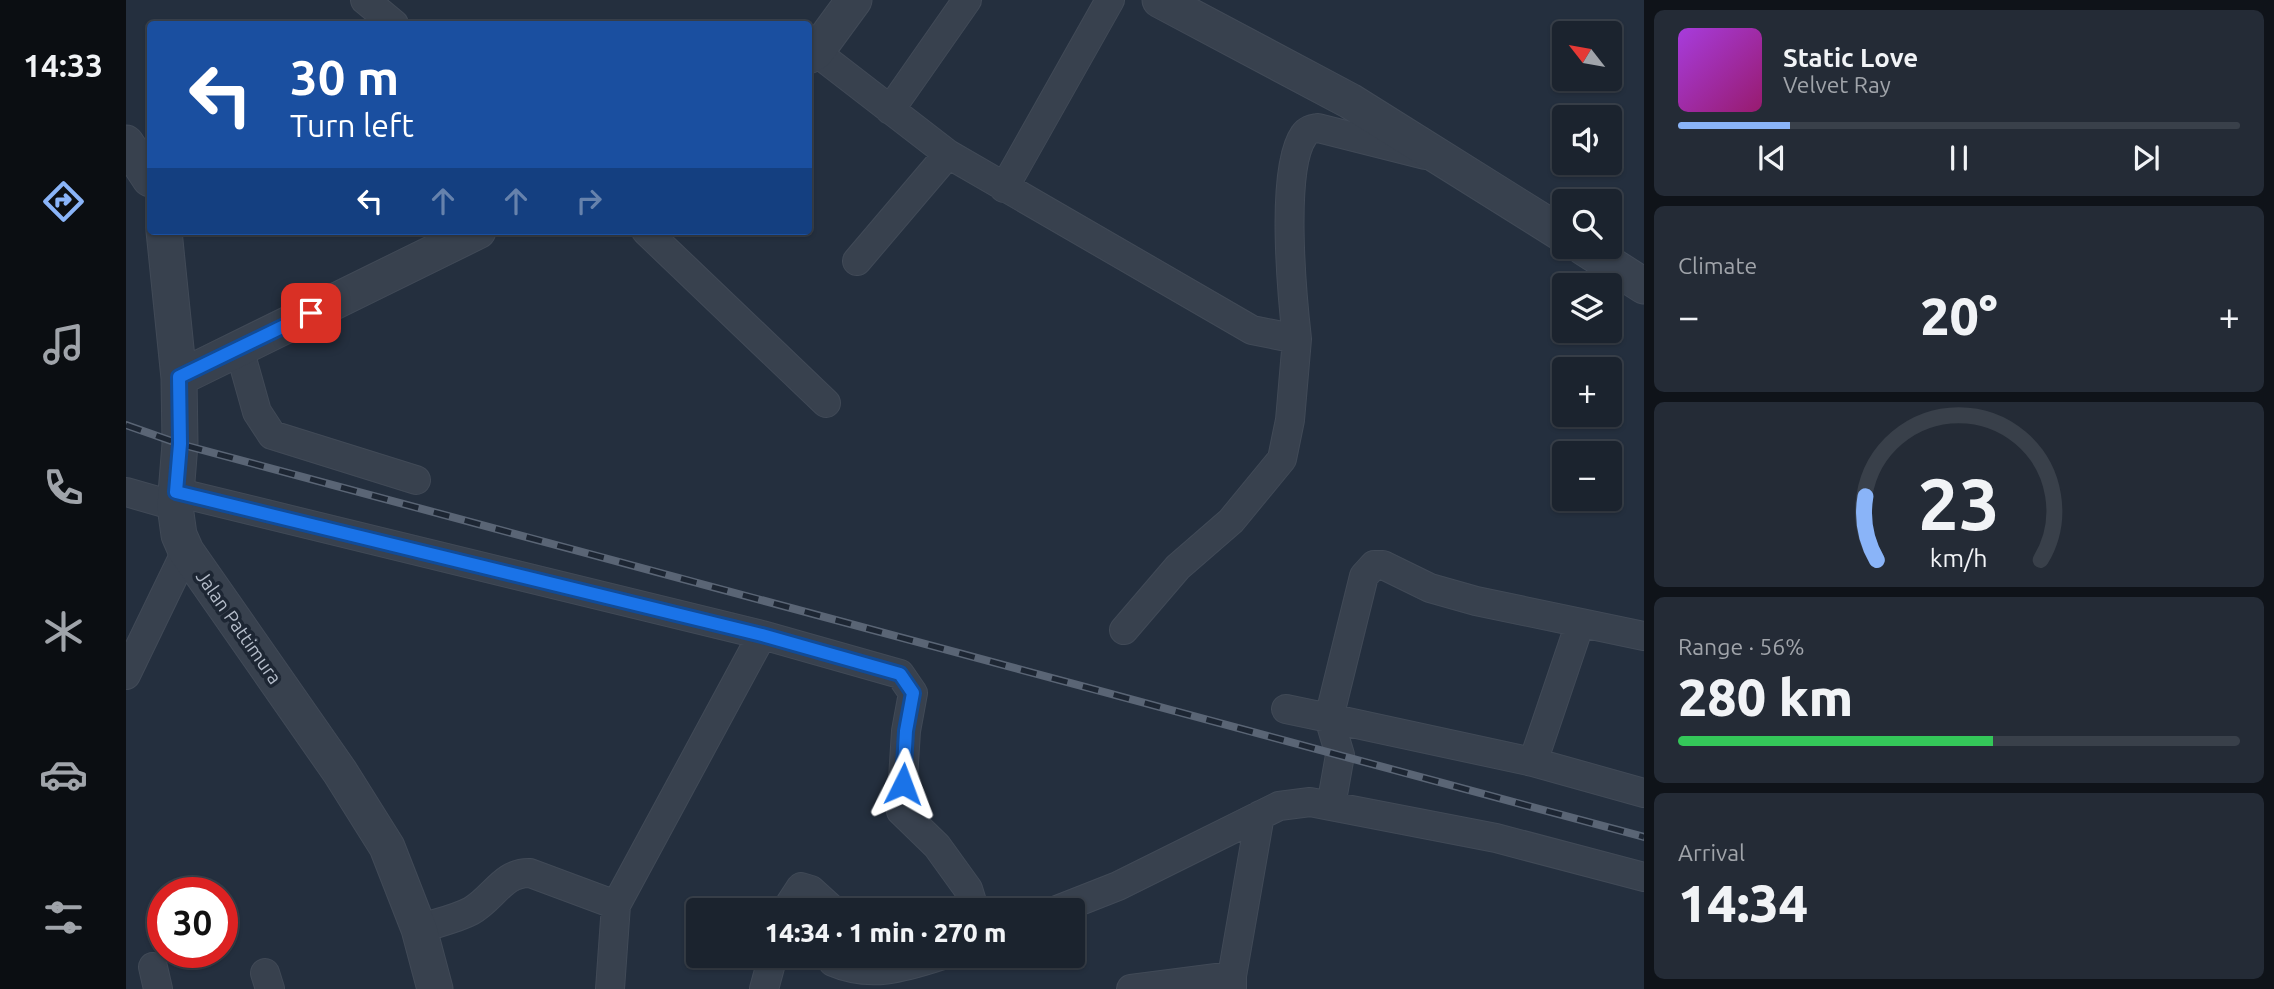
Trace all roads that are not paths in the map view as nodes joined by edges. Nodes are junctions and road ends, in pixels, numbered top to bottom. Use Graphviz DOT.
graph roads {
  1 [pos="365,0"];
  2 [pos="854,0"];
  3 [pos="967,0"];
  4 [pos="1110,0"];
  5 [pos="1160,0"];
  6 [pos="390,21"];
  7 [pos="813,54"];
  8 [pos="890,110"];
  9 [pos="126,144"];
  10 [pos="948,154"];
  11 [pos="1451,162"];
  12 [pos="147,175"];
  13 [pos="1004,188"];
  14 [pos="1552,227"];
  15 [pos="164,235"];
  16 [pos="470,235"];
  17 [pos="650,235"];
  18 [pos="1602,259"];
  19 [pos="857,261"];
  20 [pos="1644,286"];
  21 [pos="1280,335"];
  22 [pos="239,348"];
  23 [pos="179,377"];
  24 [pos="826,403"];
  25 [pos="416,480"];
  26 [pos="126,492"];
  27 [pos="176,499"];
  28 [pos="186,551"];
  29 [pos="1580,623"];
  30 [pos="1124,630"];
  31 [pos="762,635"];
  32 [pos="1644,636"];
  33 [pos="126,675"];
  34 [pos="1286,709"];
  35 [pos="1329,718"];
  36 [pos="1533,762"];
  37 [pos="1644,793"];
  38 [pos="1331,806"];
  39 [pos="1260,815"];
  40 [pos="1644,877"];
  41 [pos="794,898"];
  42 [pos="819,898"];
  43 [pos="968,898"];
  44 [pos="1085,899"];
  45 [pos="616,905"];
  46 [pos="419,929"];
  47 [pos="770,968"];
  48 [pos="846,968"];
  49 [pos="896,968"];
  50 [pos="1232,984"];
  51 [pos="435,989"];
  52 [pos="610,989"];
  53 [pos="764,989"];
  54 [pos="1131,989"];
  1 -- 6 [label="street"];
  2 -- 7 [label="street"];
  3 -- 8 [label="street"];
  4 -- 13 [label="street"];
  5 -- 11 [label="street"];
  7 -- 8 [label="street"];
  8 -- 10 [label="street"];
  9 -- 12 [label="street"];
  10 -- 13 [label="street"];
  10 -- 19 [label="street"];
  11 -- 14 [label="street"];
  11 -- 21 [label="street"];
  13 -- 21 [label="street"];
  15 -- 23 [label="street, Jalan Pattimura"];
  16 -- 22 [label="street"];
  17 -- 24 [label="street"];
  18 -- 20 [label="street"];
  21 -- 30 [label="street"];
  22 -- 23 [label="street"];
  22 -- 25 [label="street"];
  23 -- 27 [label="street, Jalan Pattimura"];
  26 -- 27 [label="street"];
  27 -- 28 [label="street, Jalan Pattimura"];
  27 -- 31 [label="street"];
  28 -- 33 [label="street"];
  28 -- 46 [label="street, Jalan Pattimura"];
  29 -- 32 [label="street"];
  29 -- 35 [label="street"];
  29 -- 36 [label="street"];
  31 -- 43 [label="street"];
  31 -- 45 [label="street"];
  34 -- 35 [label="street"];
  35 -- 36 [label="street"];
  35 -- 38 [label="street"];
  36 -- 37 [label="street"];
  38 -- 39 [label="street"];
  38 -- 40 [label="street"];
  39 -- 44 [label="street"];
  39 -- 50 [label="street"];
  41 -- 42 [label="street"];
  45 -- 46 [label="street"];
  45 -- 52 [label="street"];
  46 -- 51 [label="street, Jalan Pattimura"];
  47 -- 53 [label="street"];
  48 -- 49 [label="street"];
  50 -- 54 [label="street"];
}
